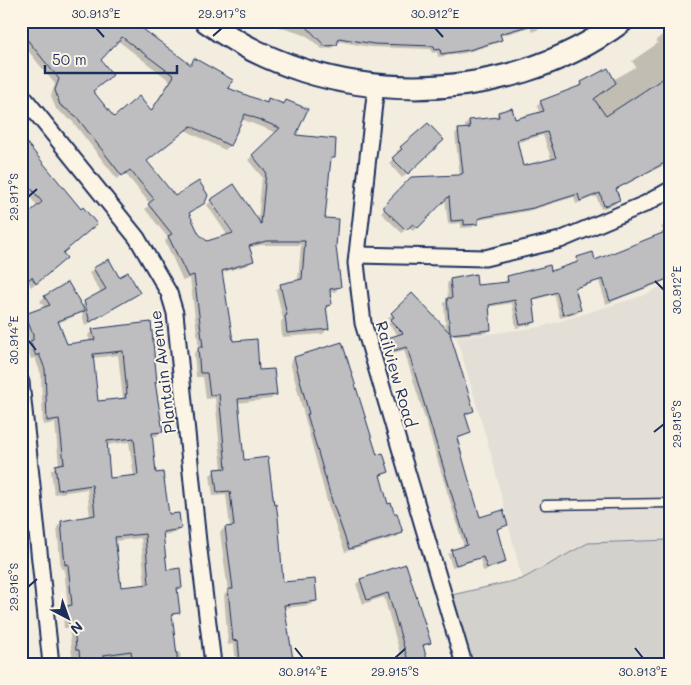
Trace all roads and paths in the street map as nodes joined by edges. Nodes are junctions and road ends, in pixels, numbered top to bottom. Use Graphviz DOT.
graph roads {
  1 [pos="206,21"];
  2 [pos="622,21"];
  3 [pos="376,86"];
  4 [pos="21,94"];
  5 [pos="670,190"];
  6 [pos="357,255"];
  7 [pos="21,382"];
  8 [pos="670,503"];
  9 [pos="545,505"];
  10 [pos="51,664"];
  11 [pos="213,664"];
  12 [pos="464,664"];
  1 -- 3 [label="street"];
  2 -- 3 [label="street"];
  3 -- 6 [label="street, Railview Road"];
  4 -- 11 [label="street, Plantain Avenue"];
  5 -- 6 [label="street"];
  6 -- 12 [label="street, Railview Road"];
  7 -- 10 [label="street"];
  8 -- 9 [label="lane"];
}
